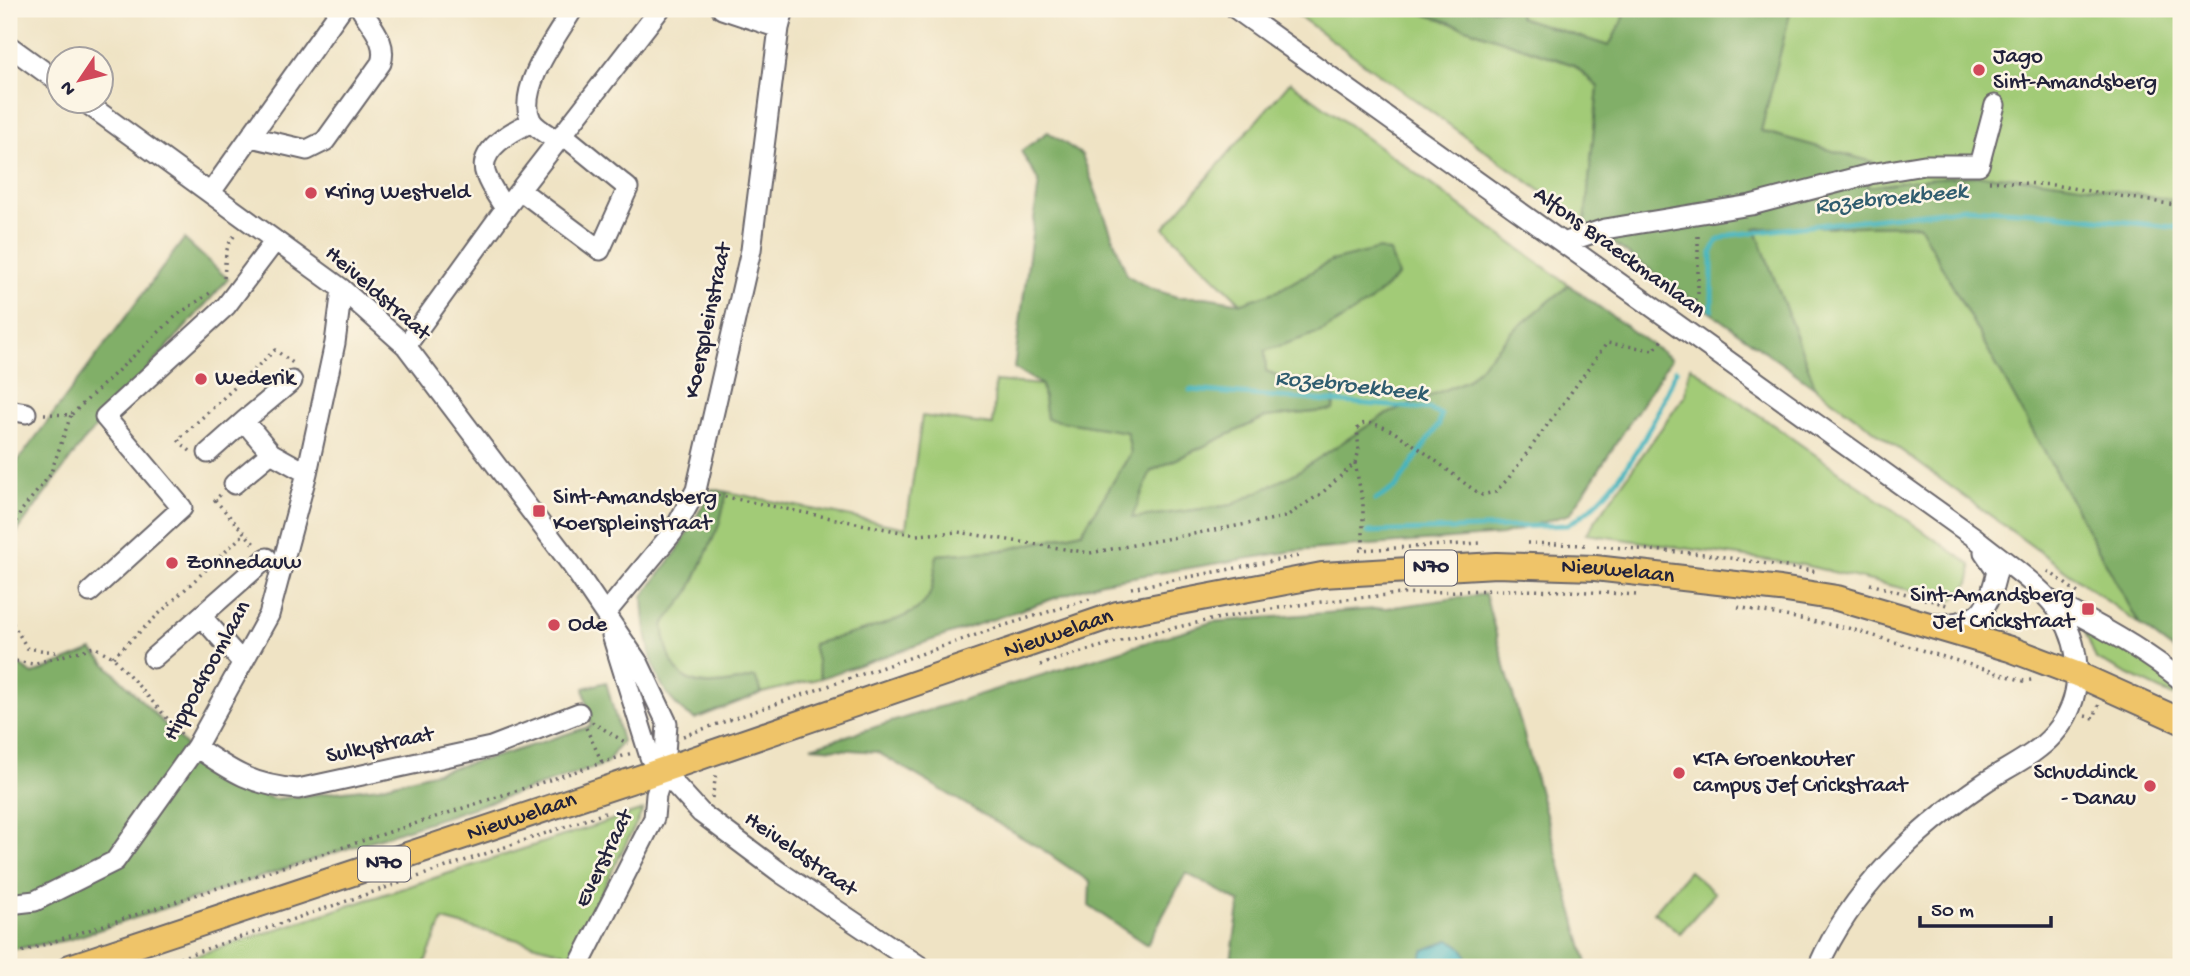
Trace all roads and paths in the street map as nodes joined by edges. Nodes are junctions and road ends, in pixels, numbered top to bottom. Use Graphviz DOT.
graph roads {
  1 [pos="341,9"];
  2 [pos="361,9"];
  3 [pos="573,9"];
  4 [pos="660,9"];
  5 [pos="722,9"];
  6 [pos="785,9"];
  7 [pos="1236,9"];
  8 [pos="779,28"];
  9 [pos="9,46"];
  10 [pos="46,73"];
  11 [pos="1995,105"];
  12 [pos="105,116"];
  13 [pos="532,122"];
  14 [pos="251,137"];
  15 [pos="559,138"];
  16 [pos="1980,181"];
  17 [pos="1899,187"];
  18 [pos="520,190"];
  19 [pos="211,192"];
  20 [pos="2181,206"];
  21 [pos="1822,207"];
  22 [pos="505,209"];
  23 [pos="1697,214"];
  24 [pos="249,219"];
  25 [pos="275,241"];
  26 [pos="1563,243"];
  27 [pos="224,283"];
  28 [pos="342,289"];
  29 [pos="215,290"];
  30 [pos="1689,312"];
  31 [pos="1663,338"];
  32 [pos="406,346"];
  33 [pos="294,373"];
  34 [pos="18,412"];
  35 [pos="71,415"];
  36 [pos="244,421"];
  37 [pos="271,453"];
  38 [pos="200,454"];
  39 [pos="1354,463"];
  40 [pos="307,473"];
  41 [pos="230,487"];
  42 [pos="696,490"];
  43 [pos="244,533"];
  44 [pos="9,534"];
  45 [pos="1974,537"];
  46 [pos="1486,543"];
  47 [pos="1523,543"];
  48 [pos="1363,550"];
  49 [pos="1350,551"];
  50 [pos="1311,555"];
  51 [pos="267,558"];
  52 [pos="1819,572"];
  53 [pos="1860,582"];
  54 [pos="1124,590"];
  55 [pos="90,592"];
  56 [pos="1646,596"];
  57 [pos="1098,597"];
  58 [pos="1726,606"];
  59 [pos="2059,612"];
  60 [pos="606,614"];
  61 [pos="201,615"];
  62 [pos="1977,616"];
  63 [pos="9,617"];
  64 [pos="1930,625"];
  65 [pos="62,653"];
  66 [pos="113,657"];
  67 [pos="153,658"];
  68 [pos="9,660"];
  69 [pos="242,662"];
  70 [pos="1032,667"];
  71 [pos="2079,675"];
  72 [pos="2038,679"];
  73 [pos="2181,680"];
  74 [pos="579,713"];
  75 [pos="2181,721"];
  76 [pos="690,733"];
  77 [pos="632,747"];
  78 [pos="195,748"];
  79 [pos="627,754"];
  80 [pos="602,763"];
  81 [pos="664,770"];
  82 [pos="726,771"];
  83 [pos="716,775"];
  84 [pos="708,777"];
  85 [pos="710,808"];
  86 [pos="608,811"];
  87 [pos="9,904"];
  88 [pos="9,956"];
  89 [pos="70,967"];
  90 [pos="153,967"];
  91 [pos="578,967"];
  92 [pos="921,967"];
  93 [pos="1818,967"];
  1 -- 14 [label="street"];
  2 -- 14 [label="street"];
  3 -- 13 [label="street"];
  4 -- 15 [label="street"];
  5 -- 8 [label="street"];
  6 -- 8 [label="street, Koerspleinstraat"];
  7 -- 26 [label="street, Alfons Braeckmanlaan"];
  8 -- 42 [label="street, Koerspleinstraat"];
  9 -- 10 [label="street"];
  11 -- 23 [label="street"];
  12 -- 19 [label="street, Heiveldstraat"];
  13 -- 15 [label="street"];
  13 -- 22 [label="street"];
  14 -- 19 [label="street"];
  15 -- 18 [label="street"];
  15 -- 18 [label="street"];
  16 -- 20 [label="path"];
  17 -- 21 [label="path"];
  18 -- 22 [label="street"];
  19 -- 24 [label="street, Heiveldstraat"];
  22 -- 32 [label="street"];
  23 -- 26 [label="street"];
  23 -- 30 [label="path"];
  24 -- 25 [label="street, Heiveldstraat"];
  24 -- 27 [label="path"];
  25 -- 28 [label="street, Heiveldstraat"];
  25 -- 55 [label="street"];
  26 -- 45 [label="street, Alfons Braeckmanlaan"];
  28 -- 32 [label="street, Heiveldstraat"];
  28 -- 40 [label="street, Hippodroomlaan"];
  29 -- 35 [label="path"];
  31 -- 39 [label="path"];
  32 -- 60 [label="street, Heiveldstraat"];
  33 -- 36 [label="street"];
  33 -- 38 [label="path"];
  34 -- 35 [label="path"];
  35 -- 44 [label="path"];
  36 -- 37 [label="street"];
  36 -- 38 [label="street"];
  37 -- 40 [label="street"];
  37 -- 41 [label="street"];
  39 -- 42 [label="path"];
  39 -- 48 [label="path"];
  40 -- 69 [label="street, Hippodroomlaan"];
  41 -- 43 [label="path"];
  42 -- 60 [label="street, Koerspleinstraat"];
  43 -- 51 [label="path"];
  43 -- 66 [label="path"];
  45 -- 59 [label="street, Alfons Braeckmanlaan"];
  45 -- 62 [label="street, Alfons Braeckmanlaan"];
  46 -- 48 [label="path"];
  47 -- 52 [label="path"];
  48 -- 49 [label="path"];
  50 -- 54 [label="path"];
  51 -- 61 [label="street"];
  53 -- 62 [label="path"];
  56 -- 70 [label="path"];
  57 -- 76 [label="path"];
  58 -- 72 [label="path"];
  59 -- 71 [label="street, Alfons Braeckmanlaan"];
  59 -- 73 [label="street, Alfons Braeckmanlaan"];
  60 -- 81 [label="street, Heiveldstraat"];
  60 -- 81 [label="street, Heiveldstraat"];
  61 -- 67 [label="street"];
  61 -- 69 [label="street"];
  62 -- 64 [label="street"];
  63 -- 65 [label="path"];
  64 -- 71 [label="main road, Nieuwelaan / N70"];
  64 -- 81 [label="main road, Nieuwelaan / N70"];
  65 -- 66 [label="path"];
  65 -- 68 [label="path"];
  66 -- 78 [label="path"];
  69 -- 78 [label="street, Hippodroomlaan"];
  71 -- 75 [label="main road, N70"];
  71 -- 93 [label="street"];
  74 -- 77 [label="path"];
  74 -- 78 [label="street, Sulkystraat"];
  74 -- 80 [label="path"];
  78 -- 87 [label="street, Hippodroomlaan"];
  79 -- 80 [label="path"];
  80 -- 88 [label="path"];
  81 -- 89 [label="main road, Nieuwelaan / N70"];
  81 -- 91 [label="street, Everstraat"];
  81 -- 92 [label="street, Heiveldstraat"];
  82 -- 83 [label="path"];
  83 -- 84 [label="path"];
  83 -- 85 [label="path"];
  86 -- 90 [label="path"];
}
